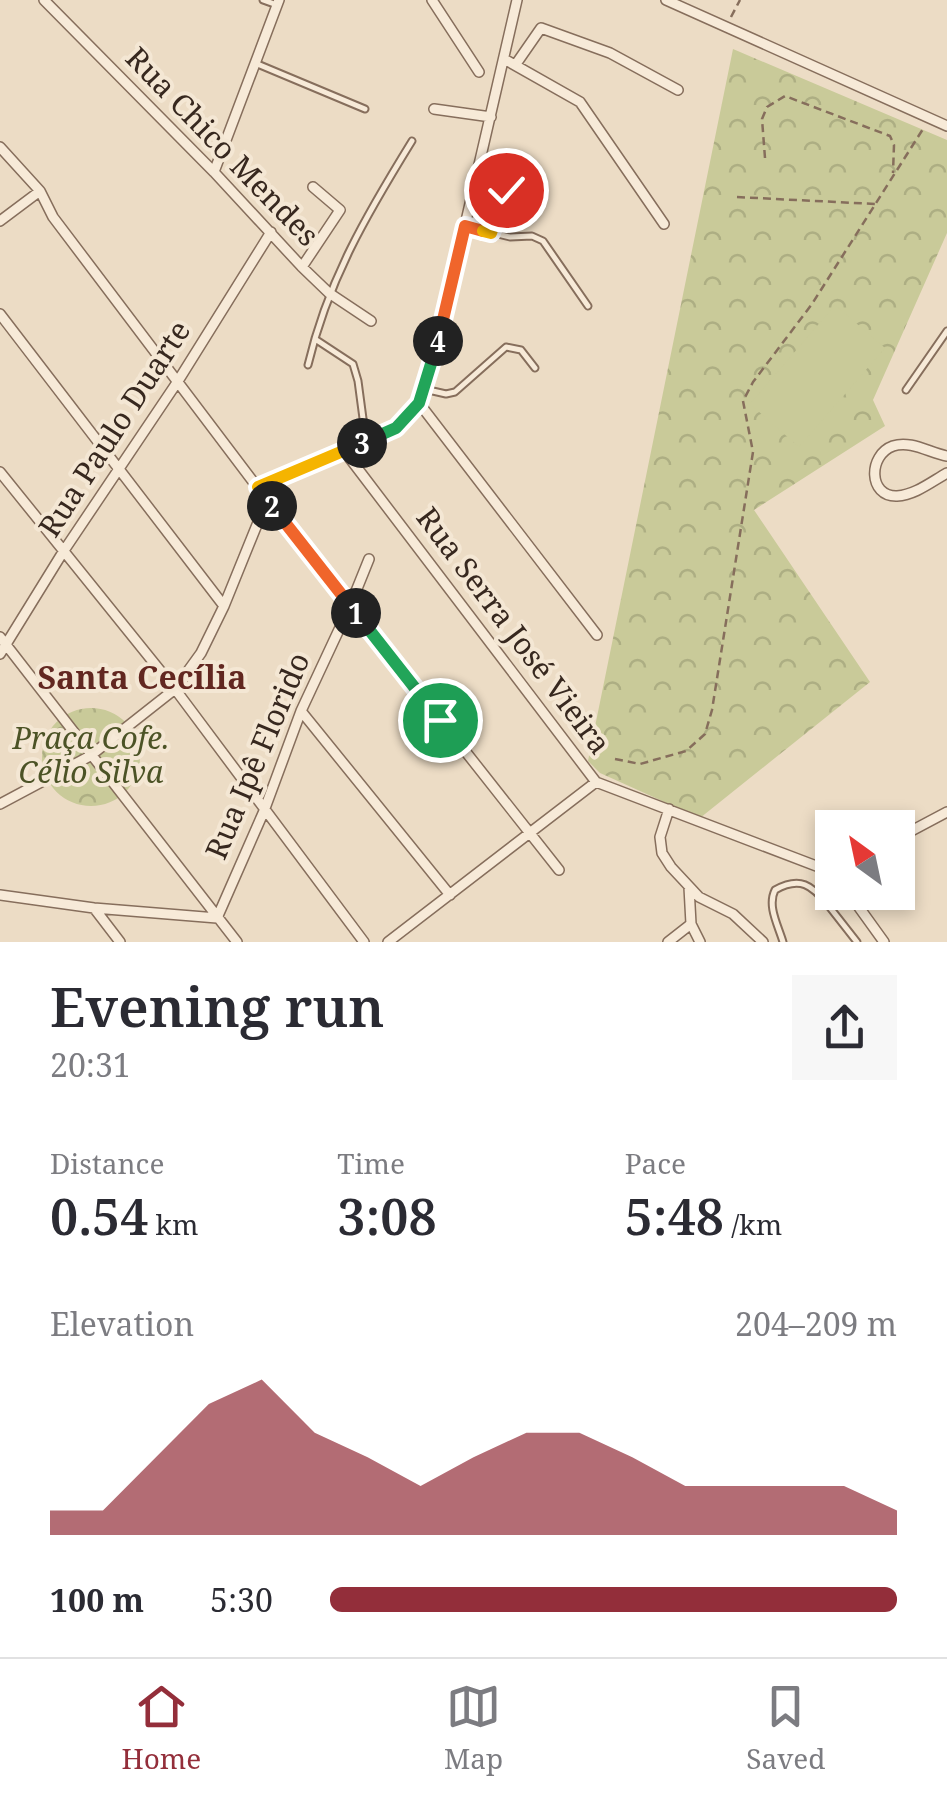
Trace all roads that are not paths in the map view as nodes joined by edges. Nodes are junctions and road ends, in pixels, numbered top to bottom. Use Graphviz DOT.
graph roads {
  1 [pos="44,0"];
  2 [pos="264,0"];
  3 [pos="432,0"];
  4 [pos="518,0"];
  5 [pos="666,0"];
  6 [pos="278,2"];
  7 [pos="504,59"];
  8 [pos="255,63"];
  9 [pos="516,64"];
  10 [pos="479,72"];
  11 [pos="678,90"];
  12 [pos="365,109"];
  13 [pos="434,109"];
  14 [pos="490,116"];
  15 [pos="947,126"];
  16 [pos="412,141"];
  17 [pos="0,147"];
  18 [pos="214,172"];
  19 [pos="313,187"];
  20 [pos="40,191"];
  21 [pos="498,215"];
  22 [pos="0,221"];
  23 [pos="664,224"];
  24 [pos="465,226"];
  25 [pos="271,232"];
  26 [pos="491,233"];
  27 [pos="302,267"];
  28 [pos="329,293"];
  29 [pos="588,306"];
  30 [pos="0,314"];
  31 [pos="370,321"];
  32 [pos="947,330"];
  33 [pos="315,338"];
  34 [pos="308,365"];
  35 [pos="536,368"];
  36 [pos="178,381"];
  37 [pos="424,390"];
  38 [pos="906,390"];
  39 [pos="419,403"];
  40 [pos="366,441"];
  41 [pos="345,452"];
  42 [pos="947,456"];
  43 [pos="120,470"];
  44 [pos="0,472"];
  45 [pos="947,473"];
  46 [pos="258,487"];
  47 [pos="267,500"];
  48 [pos="64,552"];
  49 [pos="369,559"];
  50 [pos="224,606"];
  51 [pos="350,606"];
  52 [pos="597,635"];
  53 [pos="2,645"];
  54 [pos="174,688"];
  55 [pos="301,711"];
  56 [pos="90,756"];
  57 [pos="596,782"];
  58 [pos="0,804"];
  59 [pos="670,810"];
  60 [pos="264,811"];
  61 [pos="947,812"];
  62 [pos="915,829"];
  63 [pos="530,834"];
  64 [pos="815,865"];
  65 [pos="559,870"];
  66 [pos="689,888"];
  67 [pos="815,890"];
  68 [pos="0,895"];
  69 [pos="450,895"];
  70 [pos="94,908"];
  71 [pos="832,910"];
  72 [pos="860,910"];
  73 [pos="217,918"];
  74 [pos="691,924"];
  75 [pos="120,942"];
  76 [pos="237,942"];
  77 [pos="364,942"];
  78 [pos="388,942"];
  79 [pos="668,942"];
  80 [pos="700,942"];
  81 [pos="763,942"];
  82 [pos="783,942"];
  83 [pos="857,942"];
  84 [pos="884,942"];
  1 -- 18 [label="street, Rua Chico Mendes"];
  2 -- 6 [label="lane"];
  3 -- 10 [label="street"];
  4 -- 7 [label="street"];
  5 -- 15 [label="street"];
  6 -- 8 [label="street"];
  7 -- 9 [label="street"];
  7 -- 14 [label="street"];
  8 -- 12 [label="lane"];
  8 -- 18 [label="street"];
  9 -- 11 [label="street"];
  9 -- 23 [label="street"];
  13 -- 14 [label="street"];
  14 -- 24 [label="street"];
  16 -- 28 [label="lane"];
  17 -- 20 [label="street"];
  18 -- 25 [label="street, Rua Chico Mendes"];
  19 -- 27 [label="street"];
  20 -- 22 [label="street"];
  20 -- 36 [label="street"];
  21 -- 21 [label="lane"];
  21 -- 26 [label="lane"];
  24 -- 26 [label="lane"];
  24 -- 37 [label="street"];
  25 -- 27 [label="street, Rua Chico Mendes"];
  25 -- 36 [label="street, Rua Paulo Duarte"];
  26 -- 29 [label="lane"];
  27 -- 28 [label="street, Rua Chico Mendes"];
  28 -- 31 [label="street, Rua Chico Mendes"];
  28 -- 33 [label="lane"];
  30 -- 43 [label="street"];
  32 -- 38 [label="lane"];
  33 -- 34 [label="lane"];
  33 -- 40 [label="lane"];
  35 -- 37 [label="lane"];
  36 -- 43 [label="street, Rua Paulo Duarte"];
  36 -- 46 [label="street"];
  37 -- 39 [label="street"];
  39 -- 40 [label="street"];
  39 -- 52 [label="street"];
  40 -- 41 [label="street"];
  41 -- 46 [label="street"];
  41 -- 57 [label="street, Rua Serra José Vieira"];
  42 -- 45 [label="street"];
  43 -- 48 [label="street, Rua Paulo Duarte"];
  43 -- 50 [label="street"];
  44 -- 48 [label="street"];
  46 -- 47 [label="street"];
  47 -- 50 [label="street"];
  47 -- 51 [label="street"];
  48 -- 53 [label="street, Rua Paulo Duarte"];
  48 -- 54 [label="street"];
  49 -- 51 [label="street, Rua Ipê Florido"];
  50 -- 54 [label="street"];
  51 -- 55 [label="street, Rua Ipê Florido"];
  51 -- 63 [label="street"];
  53 -- 56 [label="street"];
  54 -- 56 [label="street"];
  54 -- 60 [label="street"];
  55 -- 60 [label="street, Rua Ipê Florido"];
  55 -- 69 [label="street"];
  56 -- 58 [label="street"];
  56 -- 73 [label="street"];
  57 -- 59 [label="street, Rua Serra José Vieira"];
  57 -- 63 [label="street"];
  59 -- 64 [label="street, Rua Serra José Vieira"];
  59 -- 66 [label="street"];
  60 -- 73 [label="street, Rua Ipê Florido"];
  60 -- 77 [label="street"];
  61 -- 62 [label="street"];
  63 -- 65 [label="street"];
  63 -- 69 [label="street"];
  66 -- 74 [label="street"];
  66 -- 81 [label="street"];
  67 -- 82 [label="lane"];
  68 -- 70 [label="street"];
  69 -- 78 [label="street"];
  70 -- 73 [label="street"];
  70 -- 75 [label="street"];
  71 -- 83 [label="lane"];
  72 -- 84 [label="street"];
  73 -- 76 [label="street"];
  74 -- 79 [label="street"];
  74 -- 80 [label="street"];
}
